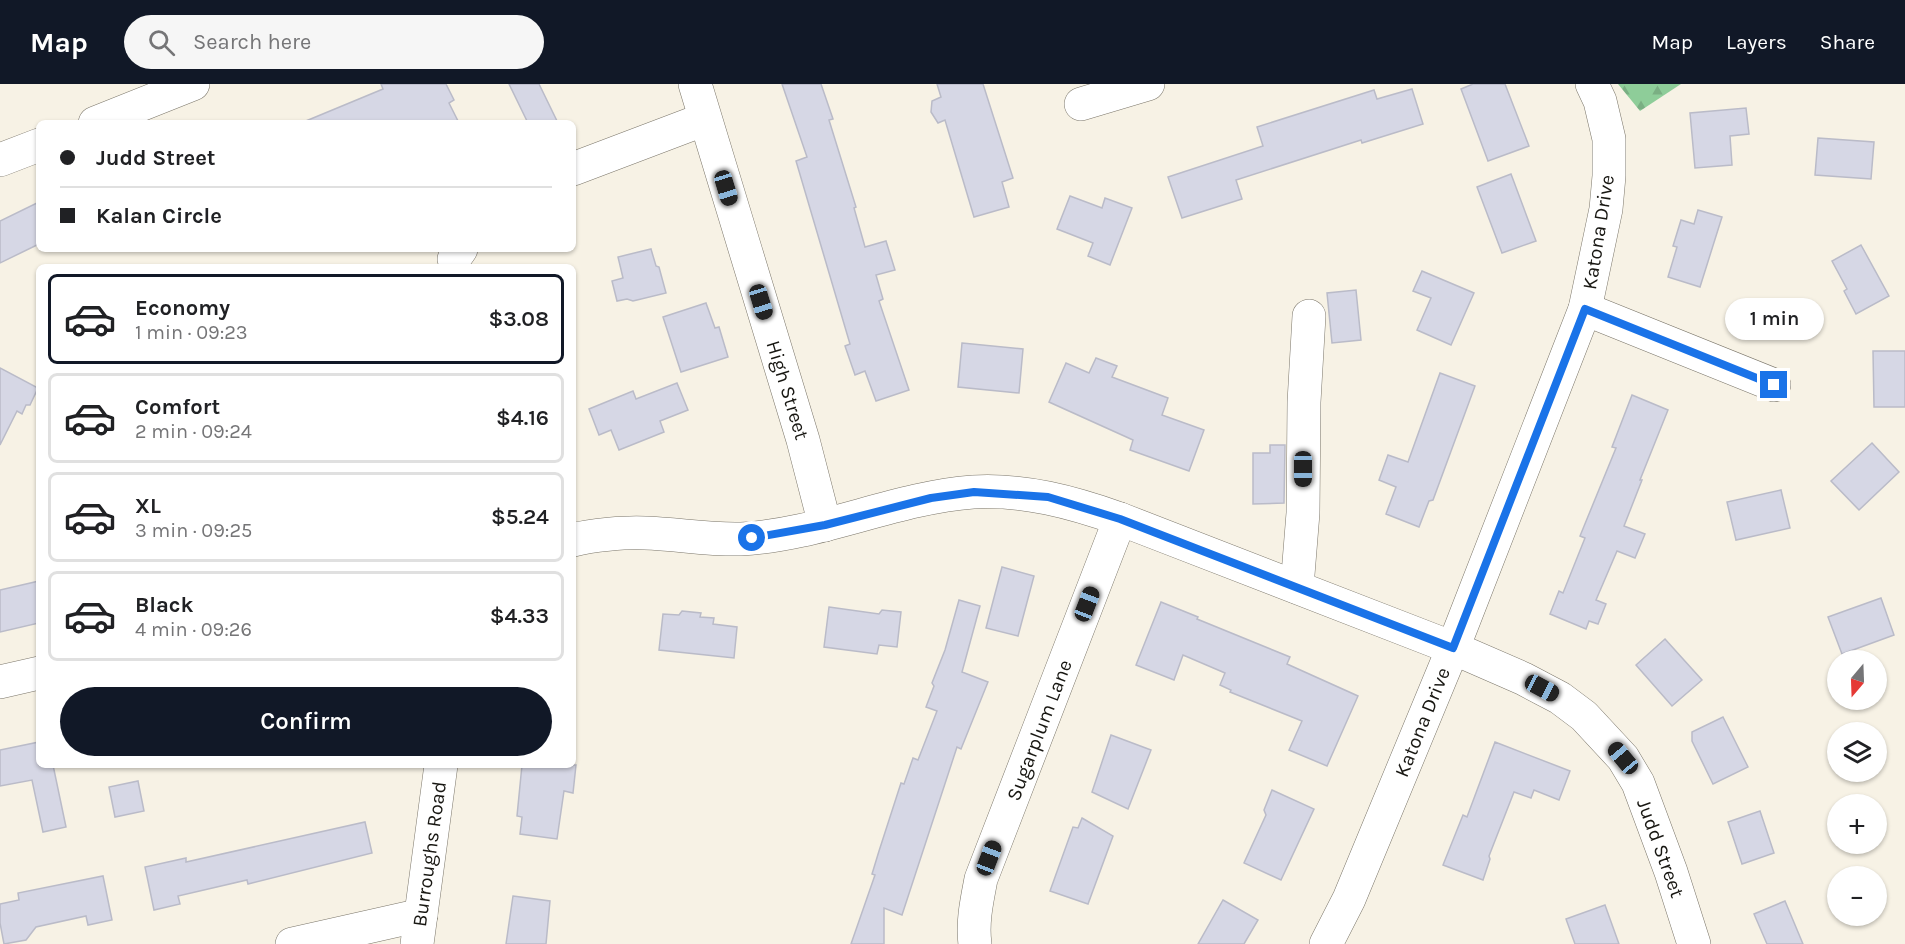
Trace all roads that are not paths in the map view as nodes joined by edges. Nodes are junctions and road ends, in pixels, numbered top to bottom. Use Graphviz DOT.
graph roads {
  1 [pos="193,84"];
  2 [pos="695,84"];
  3 [pos="1148,84"];
  4 [pos="1592,84"];
  5 [pos="1081,104"];
  6 [pos="705,119"];
  7 [pos="103,120"];
  8 [pos="36,146"];
  9 [pos="0,160"];
  10 [pos="576,168"];
  11 [pos="1585,309"];
  12 [pos="1308,316"];
  13 [pos="1774,385"];
  14 [pos="1120,519"];
  15 [pos="825,525"];
  16 [pos="576,540"];
  17 [pos="1297,588"];
  18 [pos="1453,648"];
  19 [pos="36,674"];
  20 [pos="0,682"];
  21 [pos="441,768"];
  22 [pos="419,930"];
  23 [pos="292,944"];
  24 [pos="975,944"];
  25 [pos="1326,944"];
  26 [pos="1694,944"];
  1 -- 7 [label="street"];
  2 -- 6 [label="street, High Street"];
  3 -- 5 [label="street"];
  4 -- 11 [label="street, Katona Drive"];
  6 -- 10 [label="street"];
  6 -- 15 [label="street, High Street"];
  8 -- 9 [label="street"];
  11 -- 13 [label="street"];
  11 -- 18 [label="street, Katona Drive"];
  12 -- 17 [label="street"];
  14 -- 15 [label="street, Judd Street"];
  14 -- 17 [label="street, Judd Street"];
  14 -- 24 [label="street, Sugarplum Lane"];
  15 -- 16 [label="street, Judd Street"];
  17 -- 18 [label="street, Judd Street"];
  18 -- 25 [label="street, Katona Drive"];
  18 -- 26 [label="street, Judd Street"];
  19 -- 20 [label="street"];
  21 -- 22 [label="street, Burroughs Road"];
  22 -- 23 [label="street"];
}
